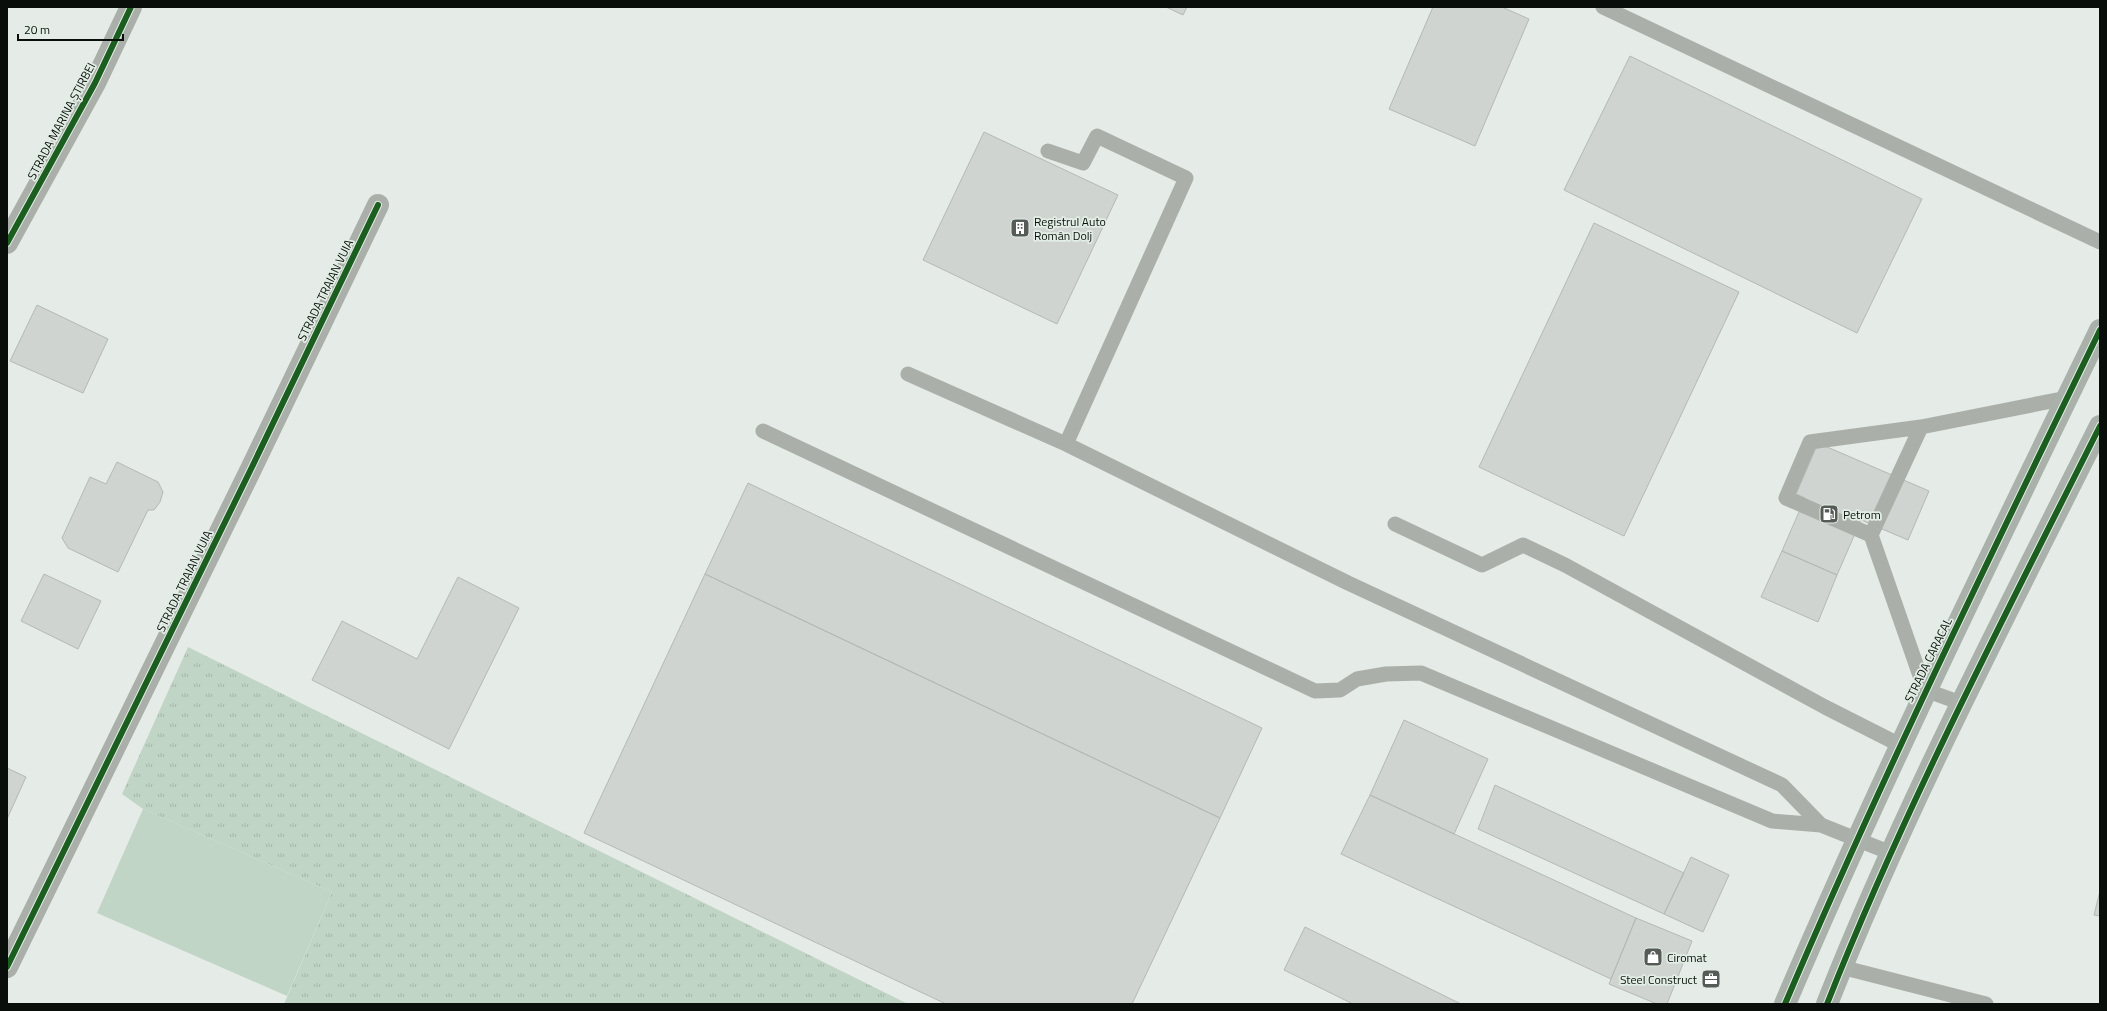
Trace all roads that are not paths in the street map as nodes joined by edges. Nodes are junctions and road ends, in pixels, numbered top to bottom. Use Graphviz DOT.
graph roads {
  1 [pos="131,7"];
  2 [pos="1603,7"];
  3 [pos="1048,150"];
  4 [pos="378,205"];
  5 [pos="2100,242"];
  6 [pos="7,243"];
  7 [pos="2100,330"];
  8 [pos="908,374"];
  9 [pos="2067,398"];
  10 [pos="1920,426"];
  11 [pos="2100,426"];
  12 [pos="763,431"];
  13 [pos="1066,444"];
  14 [pos="1395,524"];
  15 [pos="1871,535"];
  16 [pos="1925,690"];
  17 [pos="1961,703"];
  18 [pos="1900,745"];
  19 [pos="1821,825"];
  20 [pos="1857,839"];
  21 [pos="1891,853"];
  22 [pos="7,967"];
  23 [pos="1841,967"];
  24 [pos="1785,1004"];
  25 [pos="1827,1004"];
  26 [pos="1986,1004"];
  1 -- 6 [label="street, STRADA MARINA ȘTIRBEI"];
  2 -- 5 [label="lane"];
  3 -- 13 [label="lane"];
  4 -- 22 [label="street, STRADA TRAIAN VUIA"];
  7 -- 9 [label="main road, STRADA CARACAL"];
  8 -- 13 [label="lane"];
  9 -- 10 [label="lane"];
  9 -- 16 [label="main road, STRADA CARACAL"];
  10 -- 15 [label="lane"];
  10 -- 15 [label="lane"];
  11 -- 17 [label="main road"];
  12 -- 19 [label="lane"];
  13 -- 19 [label="lane"];
  14 -- 18 [label="lane"];
  15 -- 16 [label="lane"];
  16 -- 17 [label="lane"];
  16 -- 18 [label="main road, STRADA CARACAL"];
  17 -- 21 [label="main road"];
  18 -- 20 [label="main road, STRADA CARACAL"];
  19 -- 20 [label="lane"];
  20 -- 21 [label="lane"];
  20 -- 24 [label="main road, STRADA CARACAL"];
  21 -- 23 [label="main road"];
  23 -- 25 [label="main road"];
  23 -- 26 [label="lane"];
}
